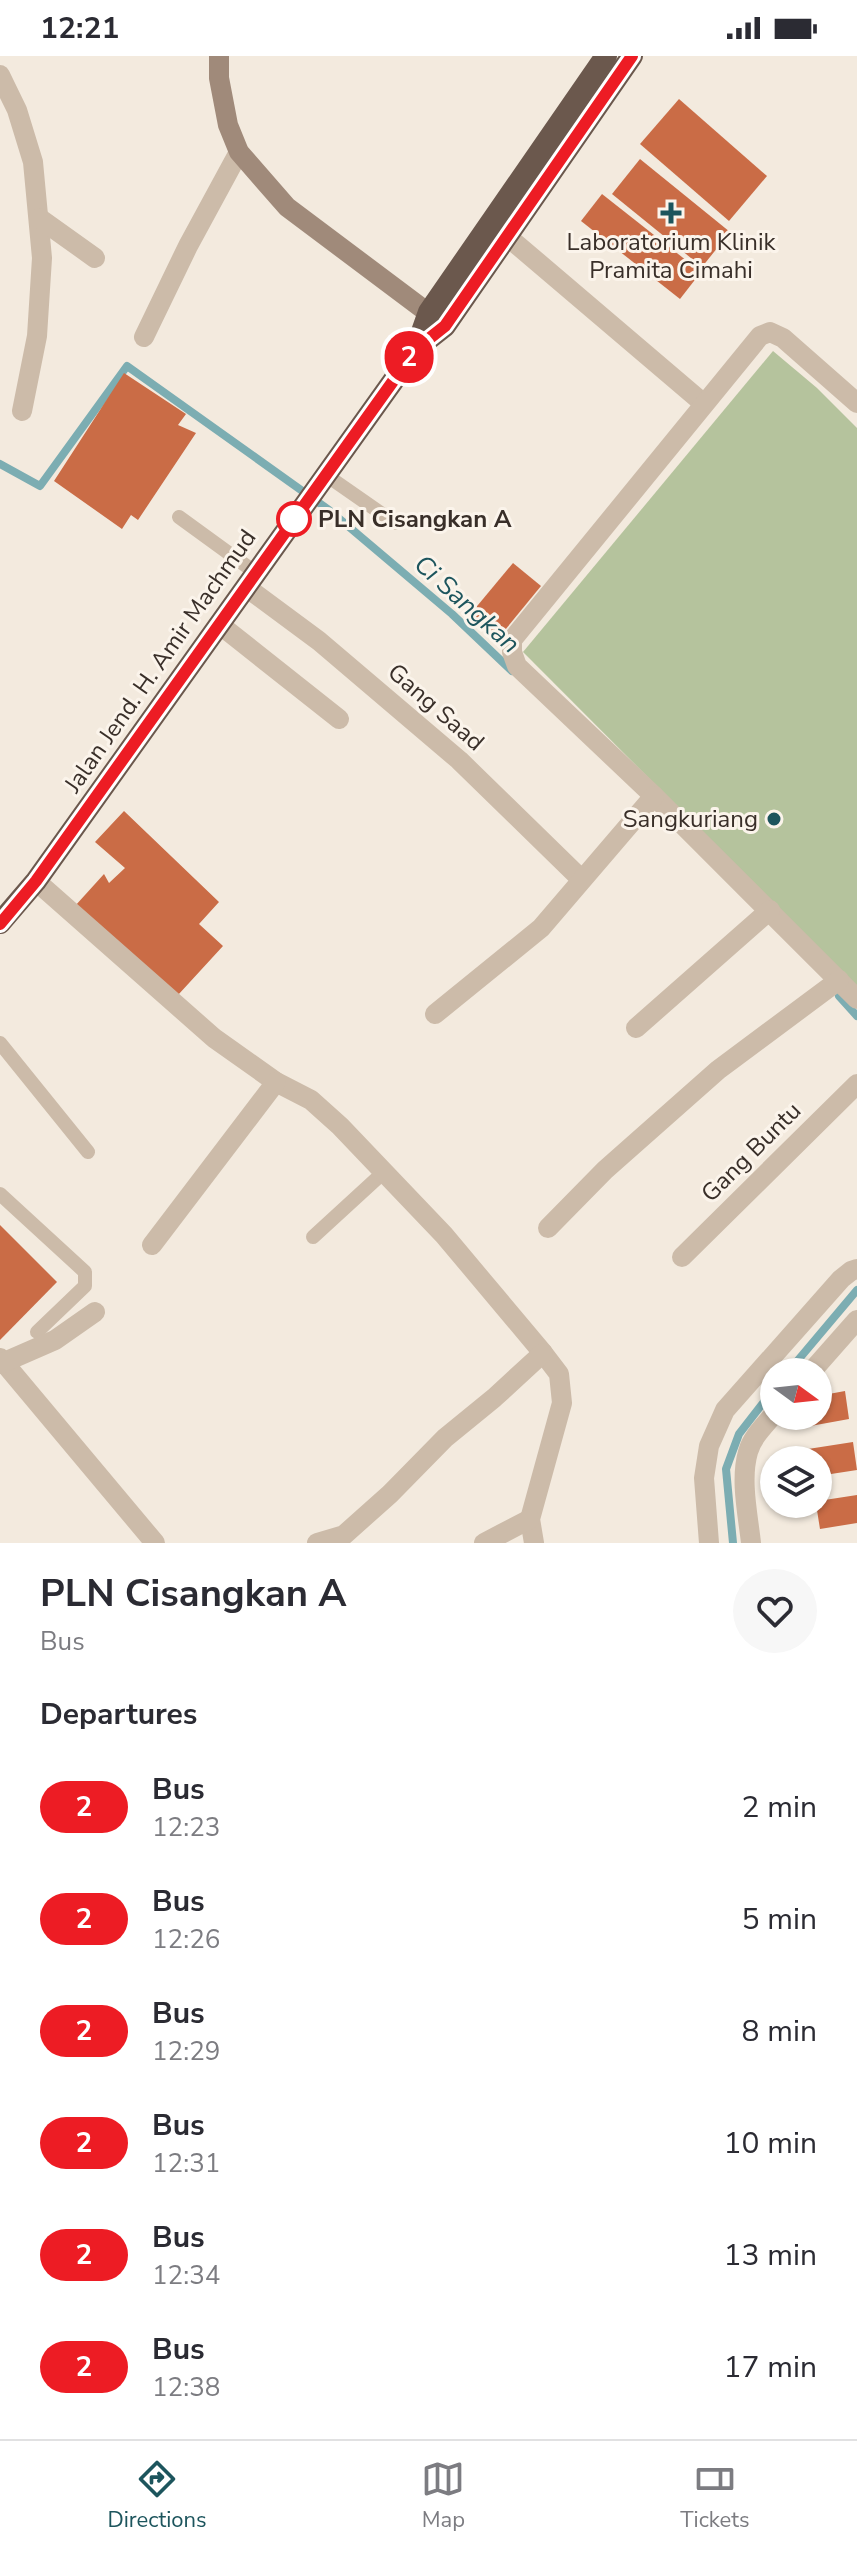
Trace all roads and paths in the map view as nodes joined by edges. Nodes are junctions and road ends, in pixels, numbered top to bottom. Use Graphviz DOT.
graph roads {
  1 [pos="219,56"];
  2 [pos="606,56"];
  3 [pos="632,56"];
  4 [pos="0,75"];
  5 [pos="239,152"];
  6 [pos="39,218"];
  7 [pos="508,237"];
  8 [pos="95,258"];
  9 [pos="437,319"];
  10 [pos="144,337"];
  11 [pos="703,403"];
  12 [pos="857,403"];
  13 [pos="22,411"];
  14 [pos="316,488"];
  15 [pos="179,517"];
  16 [pos="395,523"];
  17 [pos="251,580"];
  18 [pos="219,624"];
  19 [pos="339,719"];
  20 [pos="650,800"];
  21 [pos="581,879"];
  22 [pos="36,881"];
  23 [pos="770,910"];
  24 [pos="0,923"];
  25 [pos="839,980"];
  26 [pos="857,999"];
  27 [pos="435,1014"];
  28 [pos="636,1028"];
  29 [pos="0,1043"];
  30 [pos="276,1082"];
  31 [pos="857,1084"];
  32 [pos="88,1152"];
  33 [pos="385,1171"];
  34 [pos="0,1194"];
  35 [pos="548,1228"];
  36 [pos="313,1237"];
  37 [pos="152,1245"];
  38 [pos="682,1257"];
  39 [pos="857,1269"];
  40 [pos="95,1312"];
  41 [pos="857,1320"];
  42 [pos="37,1332"];
  43 [pos="543,1353"];
  44 [pos="823,1358"];
  45 [pos="1,1361"];
  46 [pos="760,1430"];
  47 [pos="530,1519"];
  48 [pos="155,1543"];
  49 [pos="317,1543"];
  50 [pos="484,1543"];
  51 [pos="534,1543"];
  52 [pos="709,1543"];
  53 [pos="751,1543"];
  1 -- 5 [label="main road"];
  2 -- 9 [label="highway, Jalan Jend. H. Amir Machmud"];
  3 -- 7 [label="highway, Jalan Jend. H. Amir Machmud"];
  4 -- 6 [label="street"];
  5 -- 9 [label="main road"];
  5 -- 10 [label="street"];
  6 -- 8 [label="street"];
  6 -- 13 [label="street"];
  7 -- 9 [label="highway, Jalan Jend. H. Amir Machmud"];
  7 -- 11 [label="street"];
  9 -- 14 [label="highway, Jalan Jend. H. Amir Machmud"];
  11 -- 12 [label="street"];
  11 -- 20 [label="street"];
  14 -- 16 [label="lane"];
  14 -- 17 [label="highway, Jalan Jend. H. Amir Machmud"];
  15 -- 17 [label="lane"];
  17 -- 18 [label="highway, Jalan Jend. H. Amir Machmud"];
  17 -- 21 [label="street, Gang Saad"];
  18 -- 19 [label="street"];
  18 -- 22 [label="highway, Jalan Jend. H. Amir Machmud"];
  20 -- 21 [label="street"];
  20 -- 23 [label="street"];
  21 -- 27 [label="street"];
  22 -- 24 [label="highway, Jalan Jend. H. Amir Machmud"];
  22 -- 30 [label="street"];
  23 -- 25 [label="street"];
  23 -- 28 [label="street"];
  25 -- 26 [label="street"];
  25 -- 35 [label="street"];
  29 -- 32 [label="lane"];
  30 -- 33 [label="street"];
  30 -- 37 [label="street"];
  31 -- 38 [label="street, Gang Buntu"];
  33 -- 36 [label="lane"];
  33 -- 43 [label="street"];
  34 -- 42 [label="lane"];
  39 -- 52 [label="street"];
  40 -- 45 [label="street"];
  41 -- 44 [label="street"];
  43 -- 47 [label="street"];
  43 -- 49 [label="street"];
  45 -- 48 [label="street"];
  46 -- 53 [label="street"];
  47 -- 50 [label="street"];
  47 -- 51 [label="street"];
}
